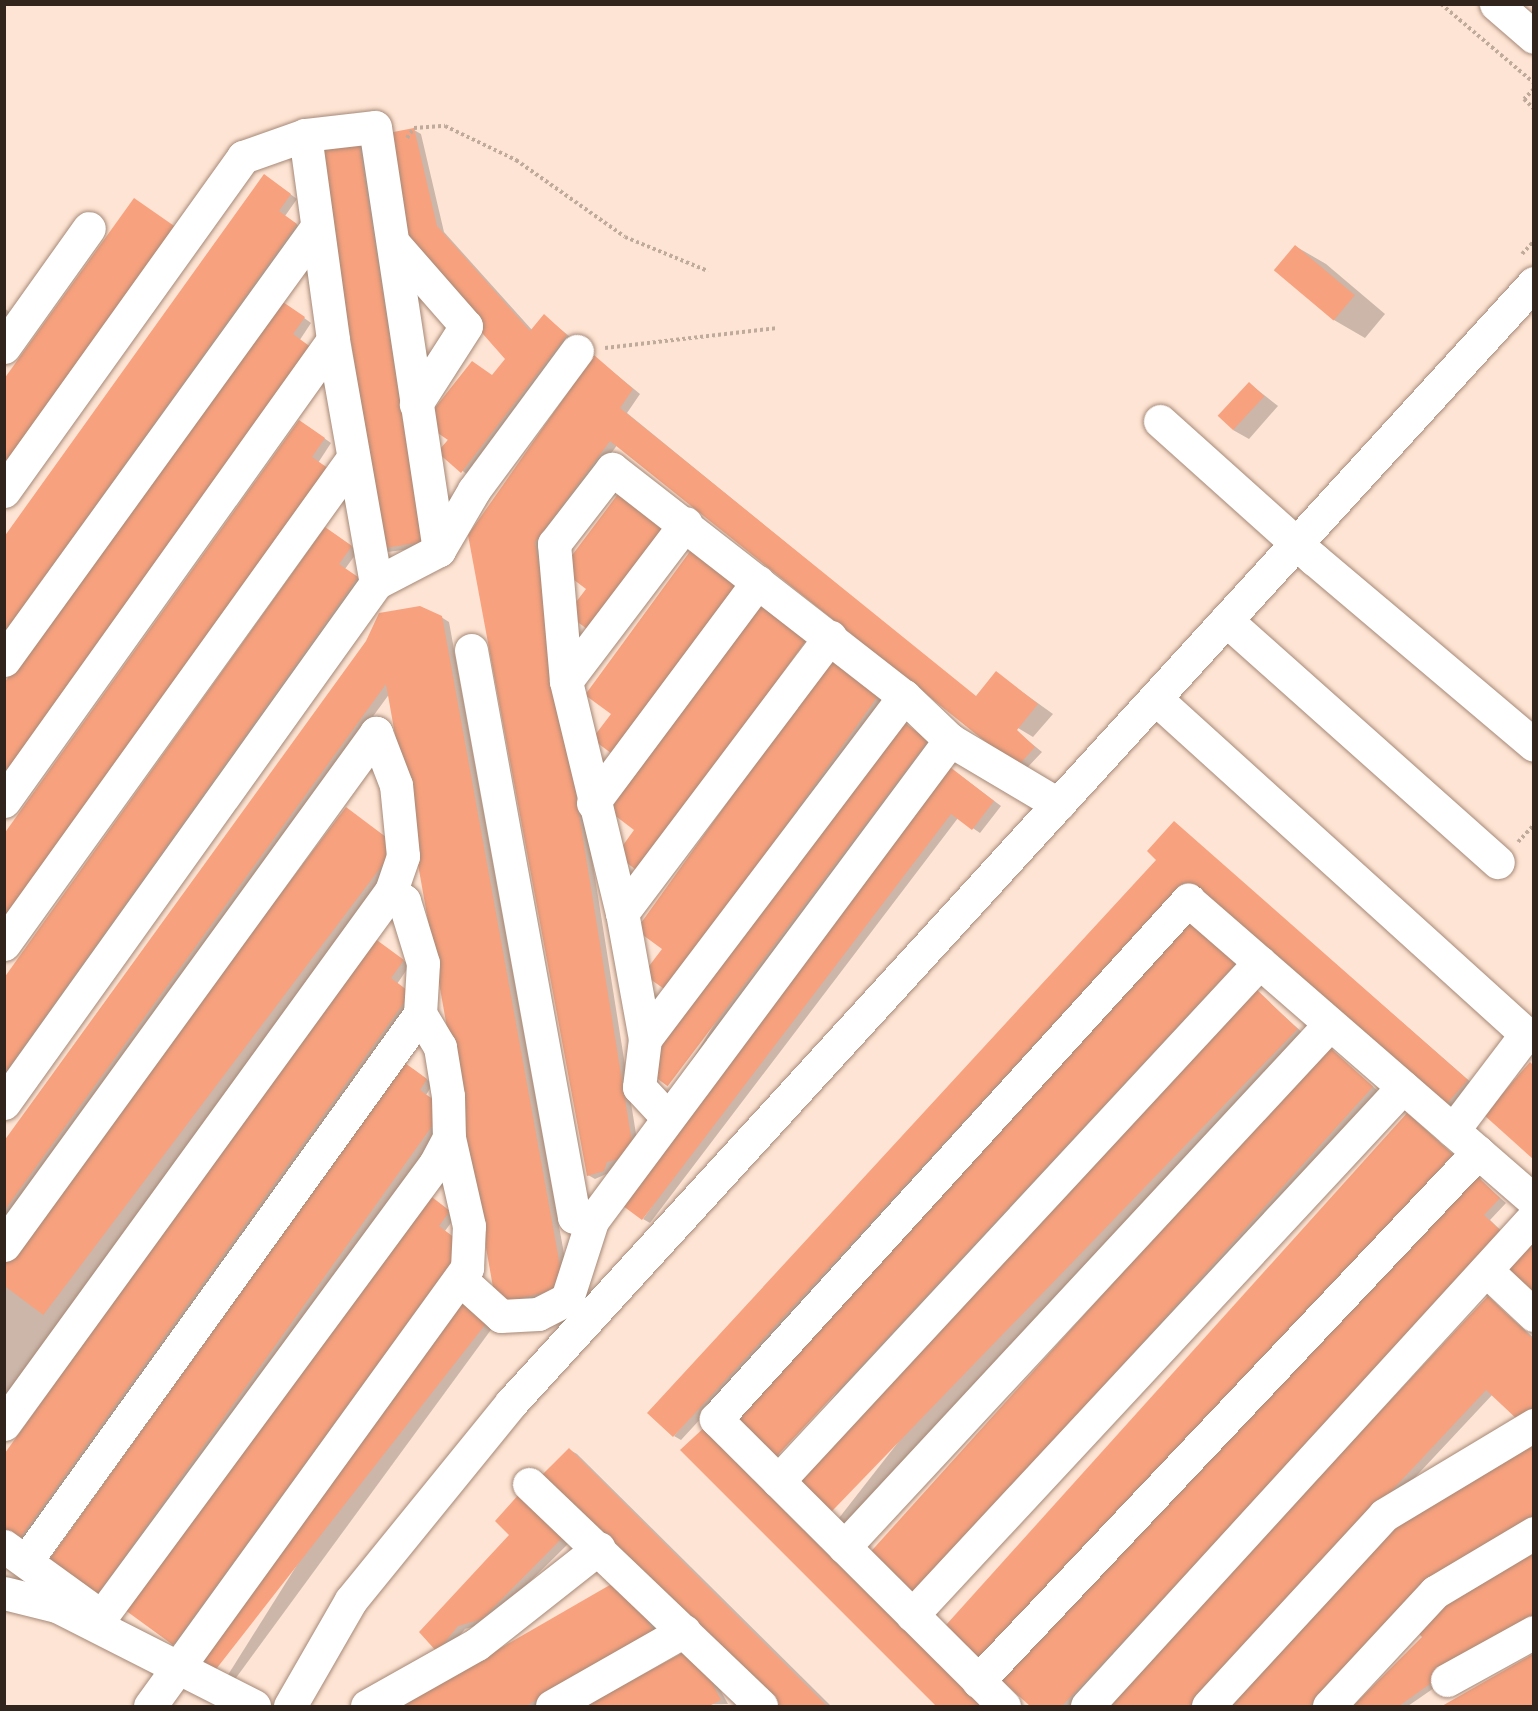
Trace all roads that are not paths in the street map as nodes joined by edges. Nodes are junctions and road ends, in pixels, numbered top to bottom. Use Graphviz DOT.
graph roads {
  1 [pos="1496,4"];
  2 [pos="1533,38"];
  3 [pos="305,135"];
  4 [pos="317,227"];
  5 [pos="89,228"];
  6 [pos="396,246"];
  7 [pos="1533,283"];
  8 [pos="333,340"];
  9 [pos="4,346"];
  10 [pos="577,351"];
  11 [pos="416,404"];
  12 [pos="1160,422"];
  13 [pos="352,458"];
  14 [pos="4,491"];
  15 [pos="686,524"];
  16 [pos="1296,543"];
  17 [pos="439,550"];
  18 [pos="758,582"];
  19 [pos="376,583"];
  20 [pos="1226,620"];
  21 [pos="830,637"];
  22 [pos="471,650"];
  23 [pos="4,660"];
  24 [pos="566,681"];
  25 [pos="904,696"];
  26 [pos="1155,698"];
  27 [pos="950,740"];
  28 [pos="1533,745"];
  29 [pos="4,801"];
  30 [pos="593,803"];
  31 [pos="1058,804"];
  32 [pos="1498,862"];
  33 [pos="391,891"];
  34 [pos="622,913"];
  35 [pos="4,944"];
  36 [pos="1260,962"];
  37 [pos="420,1014"];
  38 [pos="1330,1024"];
  39 [pos="645,1039"];
  40 [pos="1403,1087"];
  41 [pos="4,1103"];
  42 [pos="667,1117"];
  43 [pos="1453,1130"];
  44 [pos="448,1138"];
  45 [pos="1478,1152"];
  46 [pos="1533,1201"];
  47 [pos="1533,1217"];
  48 [pos="592,1221"];
  49 [pos="4,1245"];
  50 [pos="1486,1270"];
  51 [pos="460,1279"];
  52 [pos="1533,1314"];
  53 [pos="4,1424"];
  54 [pos="1533,1425"];
  55 [pos="778,1481"];
  56 [pos="529,1484"];
  57 [pos="1533,1533"];
  58 [pos="844,1547"];
  59 [pos="599,1548"];
  60 [pos="15,1553"];
  61 [pos="4,1593"];
  62 [pos="912,1615"];
  63 [pos="101,1617"];
  64 [pos="684,1631"];
  65 [pos="1533,1632"];
  66 [pos="128,1642"];
  67 [pos="178,1669"];
  68 [pos="1447,1680"];
  69 [pos="978,1681"];
  70 [pos="751,1704"];
  71 [pos="150,1707"];
  72 [pos="254,1707"];
  73 [pos="290,1707"];
  74 [pos="367,1707"];
  75 [pos="552,1707"];
  76 [pos="1004,1707"];
  77 [pos="1087,1707"];
  78 [pos="1208,1707"];
  79 [pos="1329,1707"];
  1 -- 2 [label="main road"];
  3 -- 4 [label="main road"];
  3 -- 6 [label="main road"];
  3 -- 14 [label="main road"];
  4 -- 8 [label="main road"];
  4 -- 23 [label="main road"];
  5 -- 9 [label="main road"];
  6 -- 11 [label="main road"];
  6 -- 11 [label="main road"];
  7 -- 16 [label="main road"];
  8 -- 13 [label="main road"];
  8 -- 29 [label="main road"];
  10 -- 17 [label="main road"];
  11 -- 17 [label="main road"];
  12 -- 16 [label="main road"];
  13 -- 19 [label="main road"];
  13 -- 35 [label="main road"];
  15 -- 18 [label="main road"];
  15 -- 24 [label="main road"];
  15 -- 24 [label="main road"];
  16 -- 20 [label="main road"];
  16 -- 28 [label="main road"];
  17 -- 19 [label="main road"];
  18 -- 21 [label="main road"];
  18 -- 30 [label="main road"];
  19 -- 41 [label="main road"];
  20 -- 26 [label="main road"];
  20 -- 32 [label="main road"];
  21 -- 25 [label="main road"];
  21 -- 34 [label="main road"];
  22 -- 48 [label="main road"];
  24 -- 30 [label="main road"];
  25 -- 27 [label="main road"];
  25 -- 39 [label="main road"];
  26 -- 31 [label="main road"];
  26 -- 43 [label="main road"];
  27 -- 31 [label="main road"];
  27 -- 42 [label="main road"];
  30 -- 34 [label="main road"];
  31 -- 73 [label="main road"];
  33 -- 37 [label="main road"];
  33 -- 49 [label="main road"];
  33 -- 53 [label="main road"];
  34 -- 39 [label="main road"];
  36 -- 38 [label="main road"];
  36 -- 55 [label="main road"];
  36 -- 55 [label="main road"];
  37 -- 44 [label="main road"];
  37 -- 60 [label="main road"];
  38 -- 40 [label="main road"];
  38 -- 58 [label="main road"];
  39 -- 42 [label="main road"];
  40 -- 43 [label="main road"];
  40 -- 62 [label="main road"];
  42 -- 48 [label="main road"];
  43 -- 45 [label="main road"];
  44 -- 51 [label="main road"];
  44 -- 63 [label="main road"];
  45 -- 46 [label="main road"];
  45 -- 69 [label="main road"];
  47 -- 50 [label="main road"];
  48 -- 51 [label="main road"];
  50 -- 52 [label="main road"];
  50 -- 77 [label="main road"];
  51 -- 67 [label="main road"];
  54 -- 78 [label="main road"];
  55 -- 58 [label="main road"];
  56 -- 59 [label="main road"];
  57 -- 79 [label="main road"];
  58 -- 62 [label="main road"];
  59 -- 64 [label="main road"];
  59 -- 74 [label="main road"];
  60 -- 63 [label="main road"];
  61 -- 66 [label="main road"];
  62 -- 69 [label="main road"];
  63 -- 66 [label="main road"];
  64 -- 70 [label="main road"];
  64 -- 75 [label="main road"];
  65 -- 68 [label="main road"];
  66 -- 67 [label="main road"];
  67 -- 71 [label="main road"];
  67 -- 72 [label="main road"];
  69 -- 76 [label="main road"];
}
